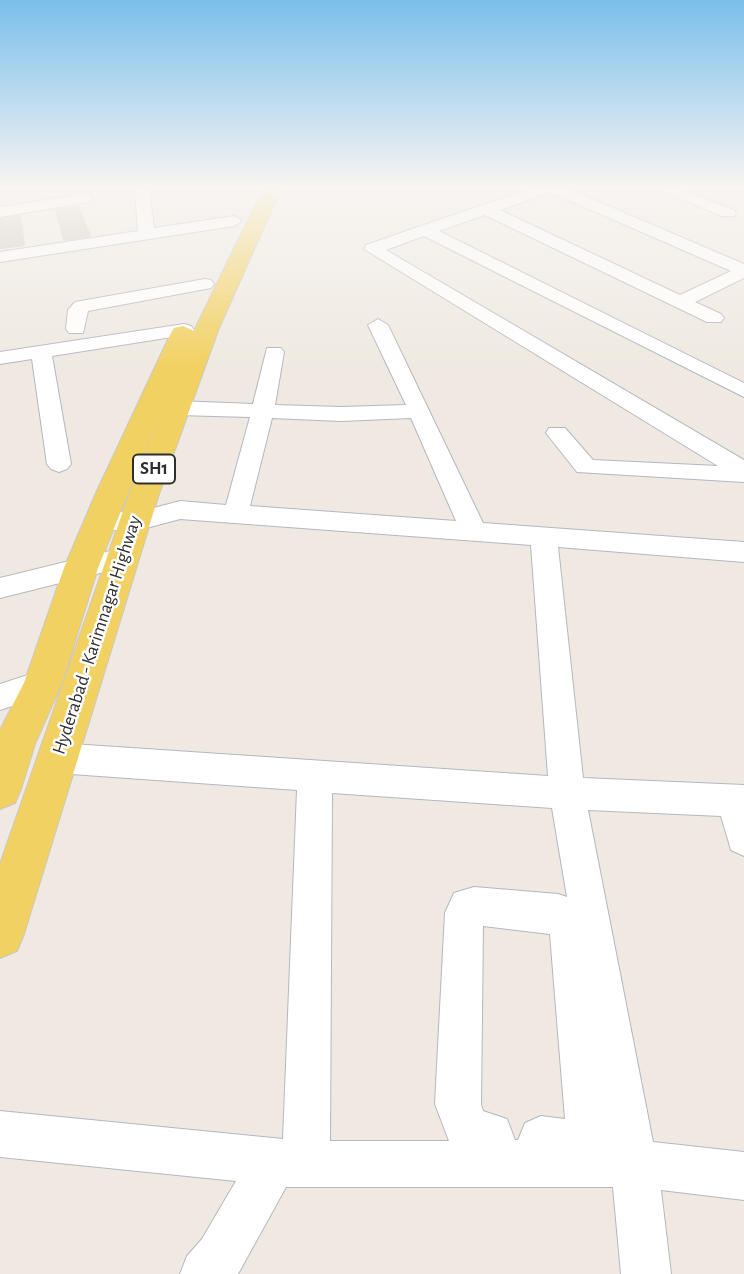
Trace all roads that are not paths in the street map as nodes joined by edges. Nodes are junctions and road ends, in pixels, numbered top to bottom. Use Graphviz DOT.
graph roads {
  1 [pos="31,246"];
  2 [pos="72,246"];
  3 [pos="222,246"];
  4 [pos="245,246"];
  5 [pos="379,246"];
  6 [pos="457,246"];
  7 [pos="565,246"];
  8 [pos="688,246"];
  9 [pos="32,252"];
  10 [pos="0,257"];
  11 [pos="744,271"];
  12 [pos="205,284"];
  13 [pos="682,301"];
  14 [pos="715,318"];
  15 [pos="378,325"];
  16 [pos="76,329"];
  17 [pos="184,330"];
  18 [pos="41,351"];
  19 [pos="274,352"];
  20 [pos="0,357"];
  21 [pos="744,391"];
  22 [pos="178,408"];
  23 [pos="263,411"];
  24 [pos="420,411"];
  25 [pos="557,433"];
  26 [pos="59,464"];
  27 [pos="743,477"];
  28 [pos="144,494"];
  29 [pos="106,507"];
  30 [pos="180,510"];
  31 [pos="236,513"];
  32 [pos="135,522"];
  33 [pos="475,534"];
  34 [pos="544,536"];
  35 [pos="744,552"];
  36 [pos="122,558"];
  37 [pos="81,568"];
  38 [pos="0,588"];
  39 [pos="43,683"];
  40 [pos="0,697"];
  41 [pos="57,758"];
  42 [pos="315,776"];
  43 [pos="0,789"];
  44 [pos="567,793"];
  45 [pos="740,801"];
  46 [pos="744,838"];
  47 [pos="0,934"];
  48 [pos="0,1134"];
  49 [pos="290,1163"];
  50 [pos="634,1163"];
  51 [pos="494,1164"];
  52 [pos="541,1164"];
  53 [pos="744,1176"];
  54 [pos="205,1274"];
  55 [pos="646,1274"];
  1 -- 9 [label="street"];
  2 -- 9 [label="street"];
  3 -- 12 [label="main road, Hyderabad - Karimnagar Highway / SH1"];
  4 -- 22 [label="main road, Hyderabad - Karimnagar Highway / SH1"];
  5 -- 27 [label="street"];
  6 -- 21 [label="street"];
  7 -- 13 [label="street"];
  8 -- 11 [label="street"];
  9 -- 10 [label="street"];
  11 -- 13 [label="street"];
  12 -- 16 [label="street"];
  12 -- 17 [label="main road, Hyderabad - Karimnagar Highway / SH1"];
  13 -- 14 [label="street"];
  15 -- 24 [label="street"];
  17 -- 18 [label="street"];
  17 -- 29 [label="main road, Hyderabad - Karimnagar Highway / SH1"];
  18 -- 20 [label="street"];
  18 -- 26 [label="street"];
  19 -- 23 [label="street"];
  22 -- 23 [label="street"];
  22 -- 28 [label="main road, Hyderabad - Karimnagar Highway / SH1"];
  23 -- 24 [label="street"];
  23 -- 31 [label="street"];
  24 -- 33 [label="street"];
  25 -- 27 [label="street"];
  28 -- 29 [label="street"];
  28 -- 30 [label="street"];
  28 -- 32 [label="main road, Hyderabad - Karimnagar Highway / SH1"];
  29 -- 32 [label="street"];
  29 -- 37 [label="main road, Hyderabad - Karimnagar Highway / SH1"];
  30 -- 31 [label="street"];
  30 -- 32 [label="street"];
  31 -- 33 [label="street"];
  32 -- 36 [label="main road, Hyderabad - Karimnagar Highway / SH1"];
  33 -- 34 [label="street"];
  34 -- 35 [label="street"];
  34 -- 44 [label="street"];
  36 -- 37 [label="street"];
  36 -- 41 [label="main road, Hyderabad - Karimnagar Highway / SH1"];
  37 -- 38 [label="street"];
  37 -- 39 [label="main road, Hyderabad - Karimnagar Highway / SH1"];
  39 -- 40 [label="street"];
  39 -- 43 [label="main road, Hyderabad - Karimnagar Highway / SH1"];
  41 -- 42 [label="street"];
  41 -- 47 [label="main road, Hyderabad - Karimnagar Highway / SH1"];
  42 -- 44 [label="street"];
  42 -- 49 [label="street"];
  44 -- 45 [label="street"];
  44 -- 50 [label="street"];
  45 -- 46 [label="street"];
  48 -- 49 [label="street"];
  49 -- 51 [label="street"];
  49 -- 54 [label="street"];
  50 -- 52 [label="street"];
  50 -- 53 [label="street"];
  50 -- 55 [label="street"];
  51 -- 52 [label="street"];
  51 -- 52 [label="street"];
}
